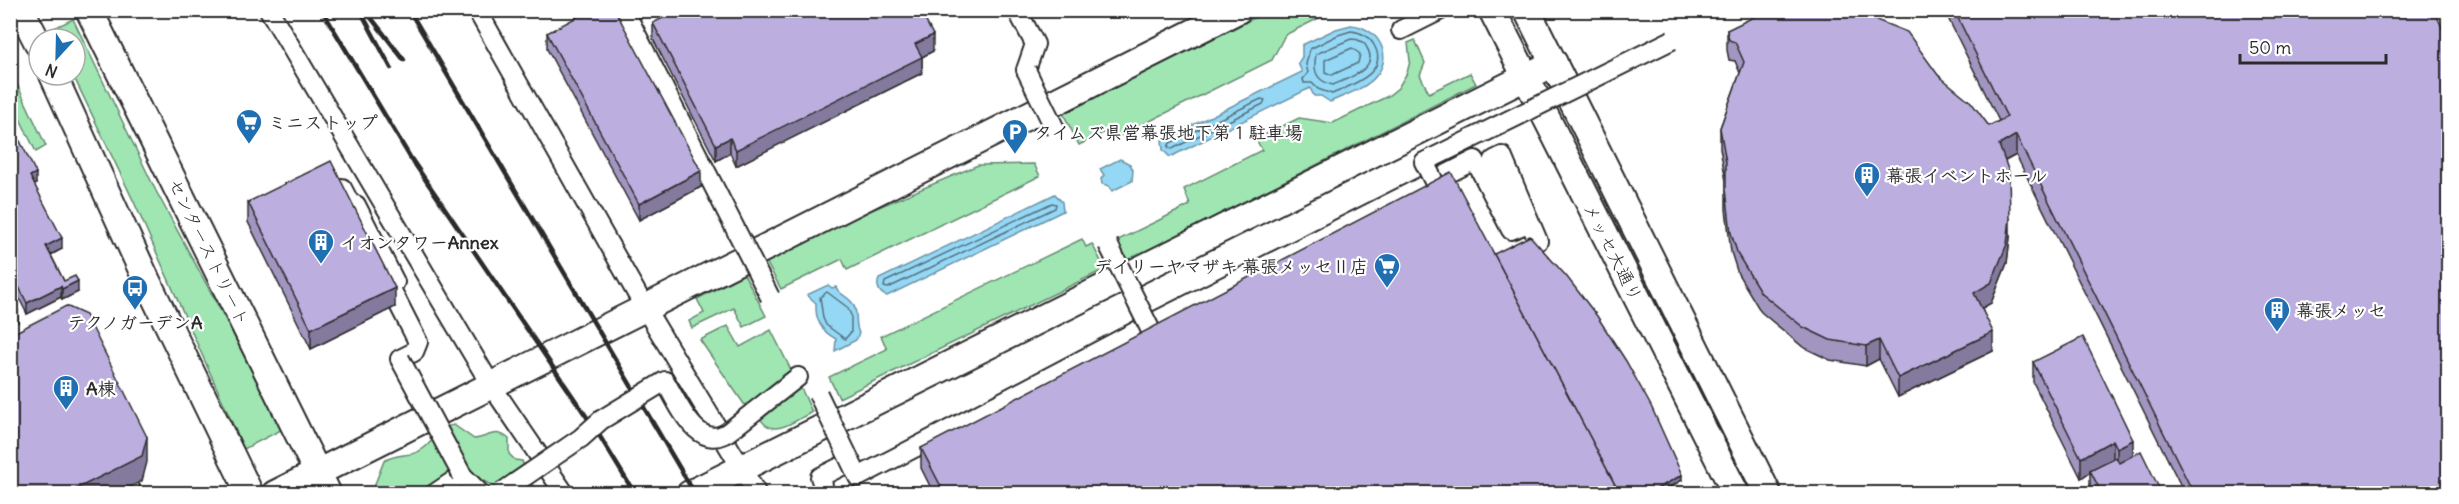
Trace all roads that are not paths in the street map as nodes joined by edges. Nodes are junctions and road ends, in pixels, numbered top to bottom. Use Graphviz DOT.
graph roads {
  1 [pos="21,10"];
  2 [pos="89,10"];
  3 [pos="269,10"];
  4 [pos="477,10"];
  5 [pos="624,10"];
  6 [pos="1017,10"];
  7 [pos="1238,10"];
  8 [pos="1441,10"];
  9 [pos="1492,10"];
  10 [pos="1527,10"];
  11 [pos="30,27"];
  12 [pos="1401,30"];
  13 [pos="1672,40"];
  14 [pos="1554,63"];
  15 [pos="1525,76"];
  16 [pos="58,87"];
  17 [pos="1056,131"];
  18 [pos="336,176"];
  19 [pos="1434,180"];
  20 [pos="1442,197"];
  21 [pos="1538,241"];
  22 [pos="1107,244"];
  23 [pos="770,297"];
  24 [pos="645,308"];
  25 [pos="1148,325"];
  26 [pos="1158,345"];
  27 [pos="798,377"];
  28 [pos="491,385"];
  29 [pos="818,394"];
  30 [pos="850,462"];
  31 [pos="742,467"];
  32 [pos="462,475"];
  33 [pos="323,483"];
  34 [pos="824,485"];
  35 [pos="250,494"];
  36 [pos="274,494"];
  37 [pos="434,494"];
  38 [pos="482,494"];
  39 [pos="500,494"];
  40 [pos="565,494"];
  41 [pos="690,494"];
  42 [pos="757,494"];
  43 [pos="1736,494"];
  44 [pos="1768,494"];
  1 -- 11 [label="street"];
  2 -- 33 [label="street, センターストリート"];
  3 -- 28 [label="street"];
  4 -- 24 [label="street"];
  5 -- 23 [label="street, bridge"];
  6 -- 17 [label="street, bridge"];
  7 -- 24 [label="street"];
  8 -- 12 [label="street"];
  9 -- 15 [label="street, メッセ大通り"];
  10 -- 14 [label="street, メッセ大通り"];
  13 -- 19 [label="street, bridge"];
  14 -- 15 [label="street"];
  14 -- 44 [label="street, メッセ大通り"];
  15 -- 31 [label="street"];
  15 -- 43 [label="street, メッセ大通り"];
  16 -- 35 [label="street"];
  18 -- 32 [label="street, bridge"];
  19 -- 20 [label="street, bridge"];
  19 -- 21 [label="street"];
  19 -- 25 [label="street"];
  22 -- 25 [label="street, bridge"];
  24 -- 28 [label="street"];
  24 -- 31 [label="street"];
  25 -- 26 [label="street, bridge"];
  25 -- 30 [label="street, bridge"];
  27 -- 39 [label="street, bridge"];
  28 -- 33 [label="street"];
  28 -- 40 [label="street"];
  29 -- 30 [label="street, bridge"];
  30 -- 34 [label="street"];
  31 -- 41 [label="street"];
  31 -- 42 [label="street"];
  32 -- 37 [label="street"];
  32 -- 38 [label="street"];
  33 -- 36 [label="street"];
}
